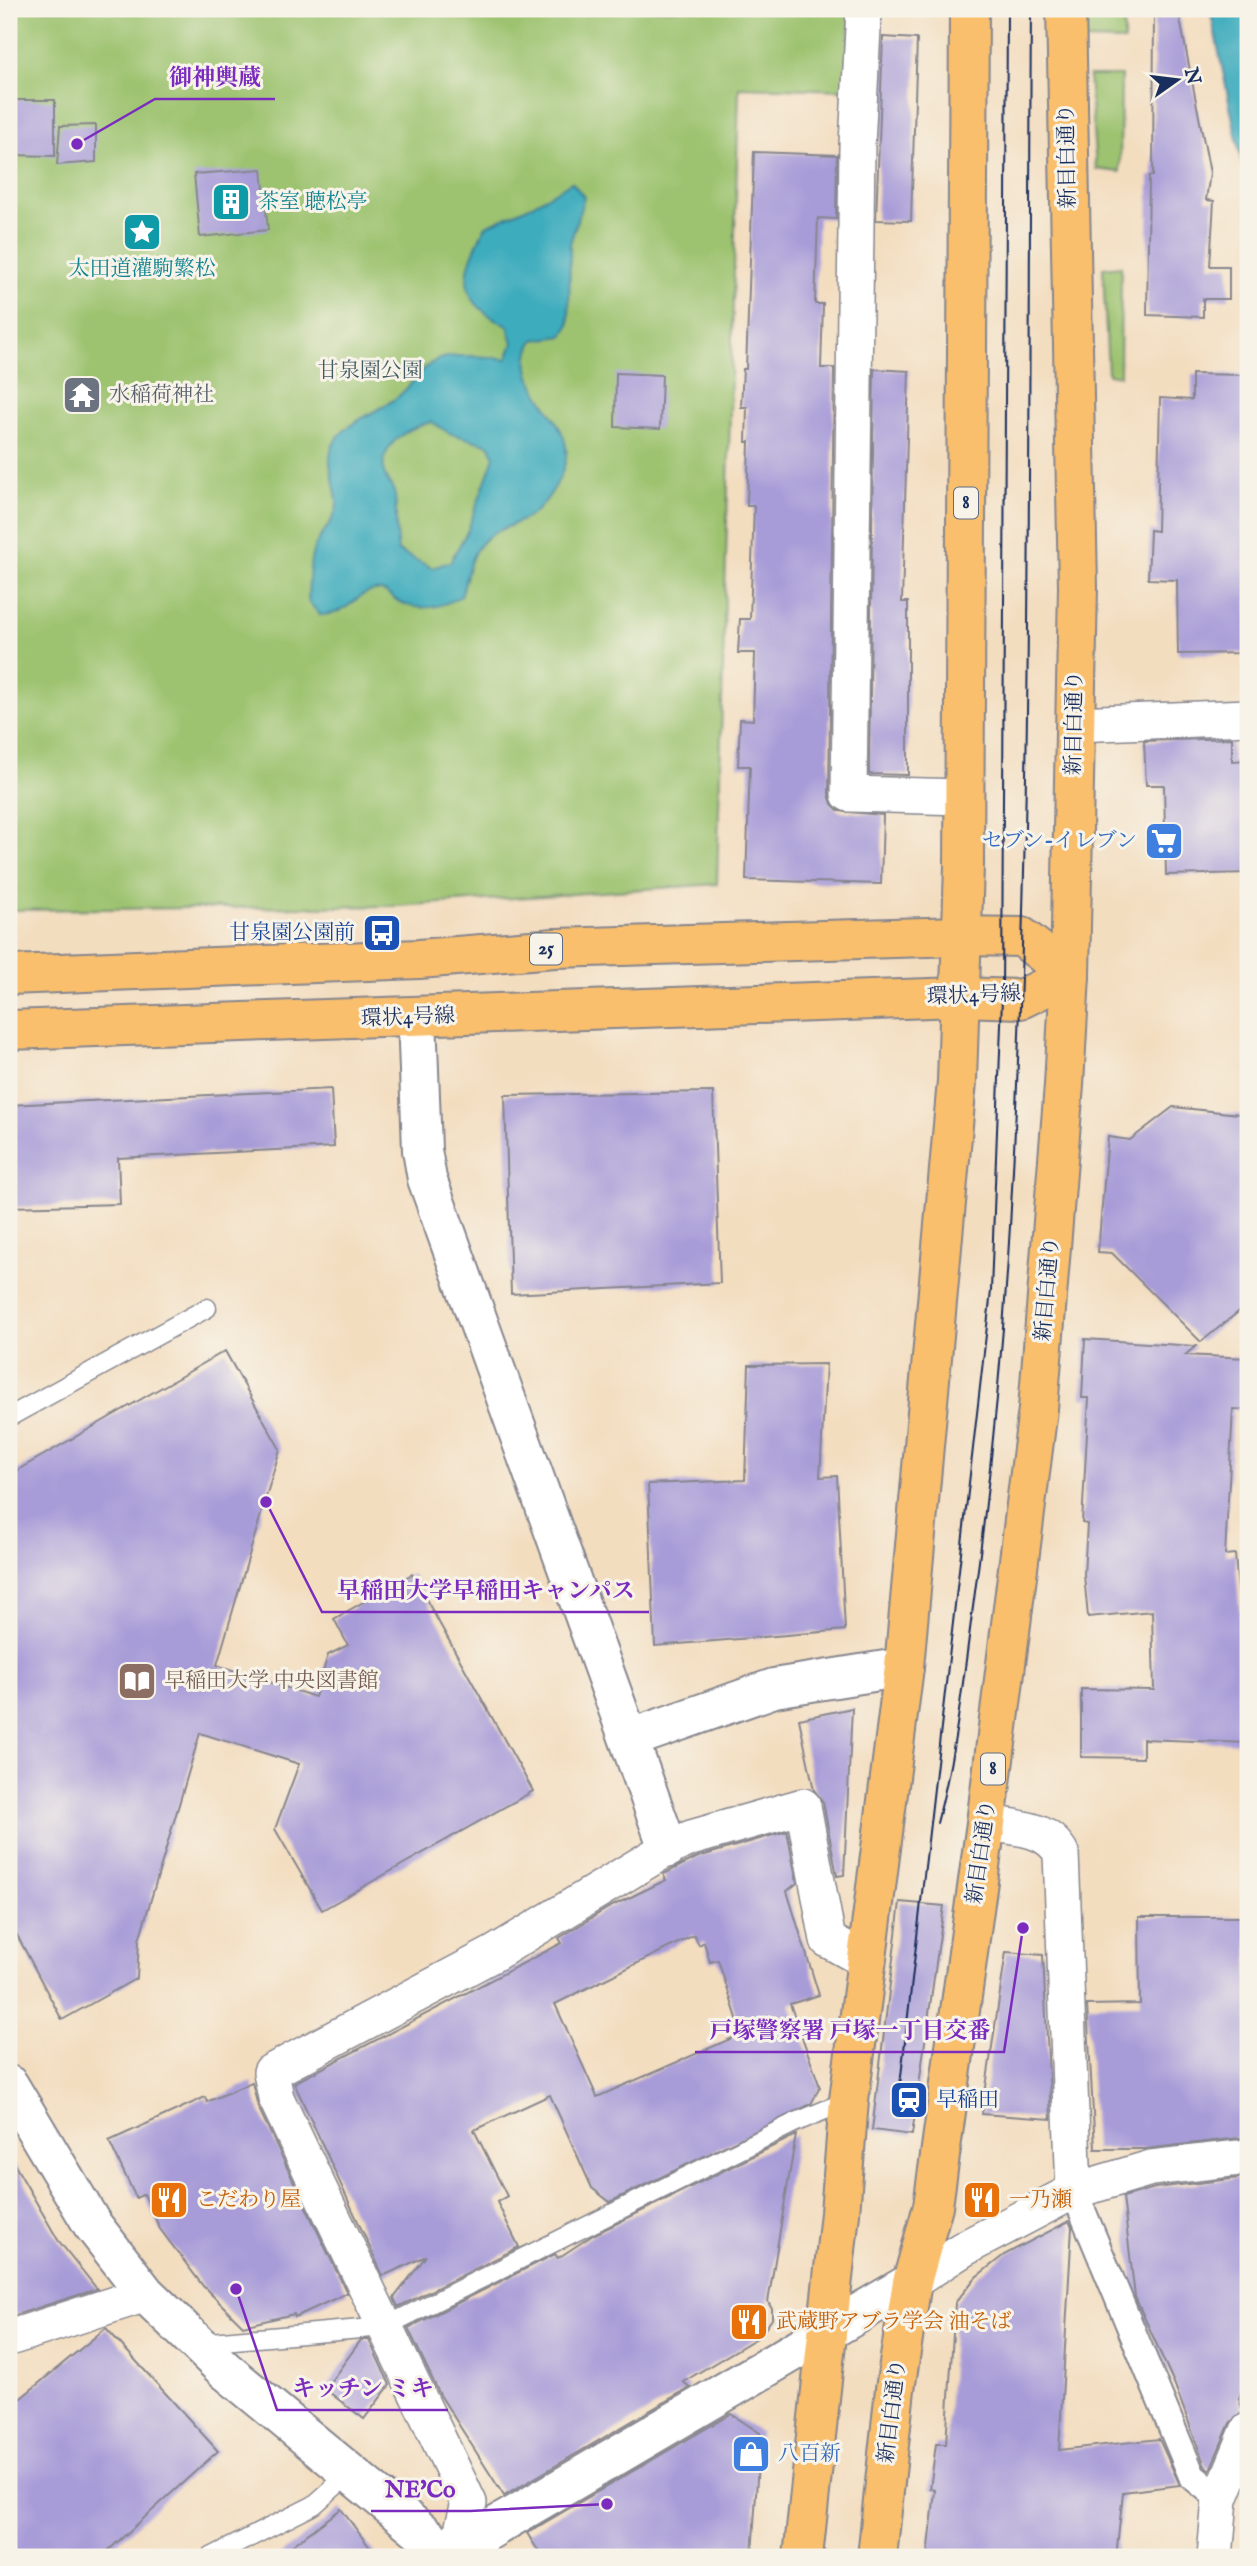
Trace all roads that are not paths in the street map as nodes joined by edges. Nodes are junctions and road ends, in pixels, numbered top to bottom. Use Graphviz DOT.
graph roads {
  1 [pos="864,9"];
  2 [pos="969,9"];
  3 [pos="1066,9"];
  4 [pos="1248,717"];
  5 [pos="1075,724"];
  6 [pos="964,797"];
  7 [pos="961,936"];
  8 [pos="9,975"];
  9 [pos="1070,975"];
  10 [pos="959,997"];
  11 [pos="417,1017"];
  12 [pos="9,1030"];
  13 [pos="207,1308"];
  14 [pos="9,1417"];
  15 [pos="904,1667"];
  16 [pos="629,1739"];
  17 [pos="986,1823"];
  18 [pos="668,1848"];
  19 [pos="868,1962"];
  20 [pos="9,2084"];
  21 [pos="849,2100"];
  22 [pos="1248,2157"];
  23 [pos="1074,2190"];
  24 [pos="912,2283"];
  25 [pos="146,2294"];
  26 [pos="384,2327"];
  27 [pos="825,2335"];
  28 [pos="9,2338"];
  29 [pos="195,2344"];
  30 [pos="1248,2431"];
  31 [pos="351,2472"];
  32 [pos="1220,2499"];
  33 [pos="211,2557"];
  34 [pos="455,2557"];
  35 [pos="803,2557"];
  36 [pos="877,2557"];
  37 [pos="1215,2557"];
  1 -- 6 [label="street"];
  2 -- 6 [label="main road, 8"];
  3 -- 5 [label="main road, 新目白通り / 8"];
  4 -- 5 [label="street"];
  5 -- 9 [label="main road, 新目白通り / 8"];
  6 -- 7 [label="main road, 8"];
  7 -- 8 [label="main road, 25"];
  7 -- 9 [label="main road, 25"];
  7 -- 10 [label="main road, 8"];
  9 -- 10 [label="main road, 環状4号線"];
  9 -- 17 [label="main road, 新目白通り / 8"];
  10 -- 11 [label="main road, 環状4号線"];
  10 -- 15 [label="main road, 8"];
  11 -- 12 [label="main road, 環状4号線"];
  11 -- 16 [label="street"];
  13 -- 14 [label="lane"];
  15 -- 16 [label="street"];
  15 -- 19 [label="main road, 8"];
  16 -- 18 [label="street"];
  17 -- 23 [label="street"];
  17 -- 24 [label="main road, 新目白通り / 8"];
  18 -- 19 [label="street"];
  18 -- 26 [label="street"];
  19 -- 21 [label="main road, 8"];
  20 -- 25 [label="street"];
  21 -- 26 [label="lane"];
  21 -- 27 [label="main road, 8"];
  22 -- 23 [label="street"];
  23 -- 24 [label="street"];
  23 -- 32 [label="street"];
  24 -- 27 [label="street"];
  24 -- 36 [label="main road, 新目白通り / 8"];
  25 -- 28 [label="street"];
  25 -- 29 [label="street"];
  26 -- 29 [label="lane"];
  26 -- 34 [label="street"];
  27 -- 34 [label="street"];
  27 -- 35 [label="main road, 8"];
  29 -- 31 [label="street"];
  30 -- 32 [label="street"];
  31 -- 33 [label="lane"];
  31 -- 34 [label="street"];
  32 -- 37 [label="street"];
}
